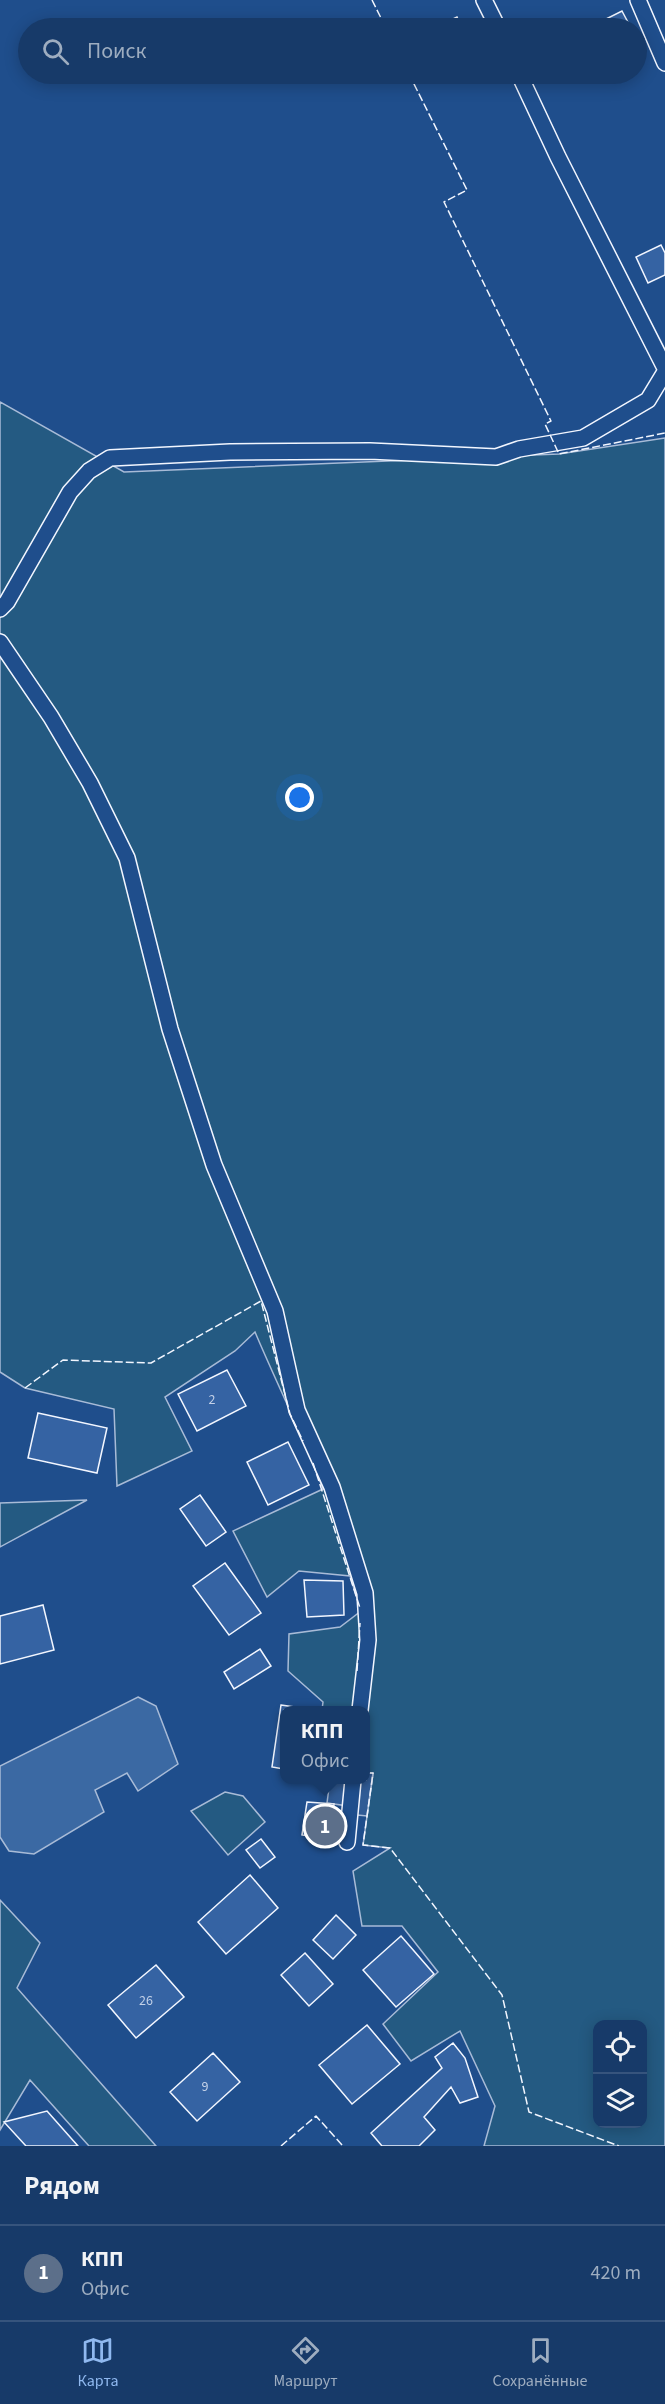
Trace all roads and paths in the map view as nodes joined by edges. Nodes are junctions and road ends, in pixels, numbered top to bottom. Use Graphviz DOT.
graph roads {
  1 [pos="484,0"];
  2 [pos="638,0"];
  3 [pos="493,18"];
  4 [pos="646,18"];
  5 [pos="647,21"];
  6 [pos="665,63"];
  7 [pos="524,84"];
  8 [pos="665,370"];
  9 [pos="0,609"];
  10 [pos="0,642"];
  11 [pos="360,1706"];
  12 [pos="353,1784"];
  13 [pos="347,1842"];
  1 -- 3 [label="street"];
  2 -- 4 [label="street"];
  5 -- 6 [label="street"];
  7 -- 8 [label="street"];
  8 -- 9 [label="street"];
  10 -- 11 [label="street"];
  12 -- 13 [label="street"];
}
